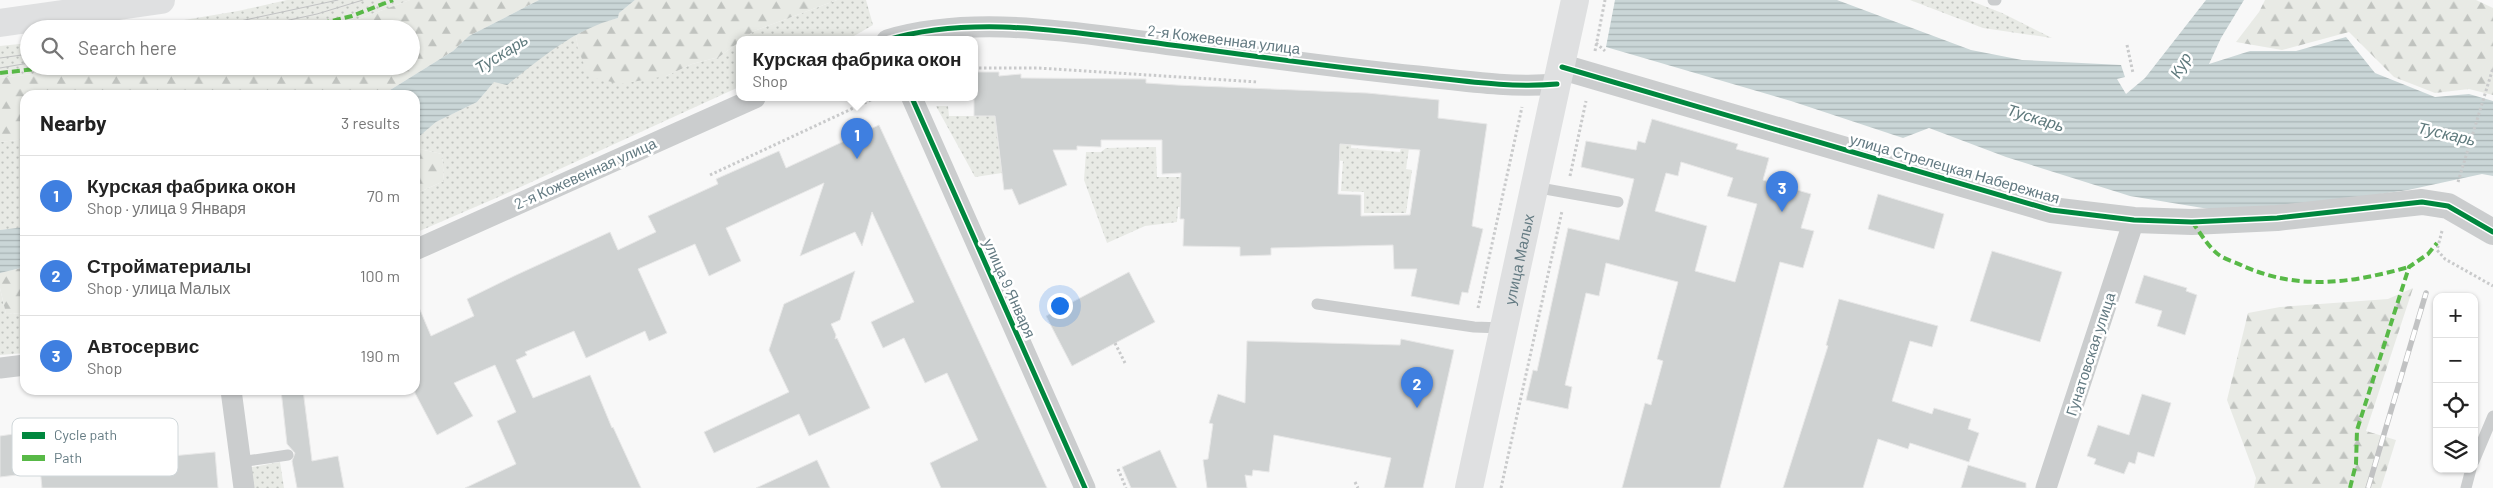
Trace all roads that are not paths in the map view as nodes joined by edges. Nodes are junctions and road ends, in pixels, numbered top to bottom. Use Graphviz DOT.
graph roads {
  1 [pos="161,0"];
  2 [pos="1575,0"];
  3 [pos="1993,0"];
  4 [pos="1996,0"];
  5 [pos="124,2"];
  6 [pos="0,23"];
  7 [pos="904,36"];
  8 [pos="1560,76"];
  9 [pos="749,101"];
  10 [pos="913,101"];
  11 [pos="1534,187"];
  12 [pos="1618,202"];
  13 [pos="2134,220"];
  14 [pos="2493,232"];
  15 [pos="420,248"];
  16 [pos="1316,304"];
  17 [pos="1503,328"];
  18 [pos="20,366"];
  19 [pos="0,368"];
  20 [pos="233,395"];
  21 [pos="2493,416"];
  22 [pos="2478,452"];
  23 [pos="288,455"];
  24 [pos="240,462"];
  25 [pos="2470,473"];
  26 [pos="244,488"];
  27 [pos="1085,488"];
  28 [pos="1469,488"];
  29 [pos="2046,488"];
  30 [pos="2466,488"];
  1 -- 5 [label="main road"];
  2 -- 8 [label="main road, улица Малых"];
  3 -- 4 [label="lane"];
  5 -- 6 [label="main road"];
  7 -- 8 [label="street, 2-я Кожевенная улица"];
  8 -- 11 [label="main road, улица Малых"];
  8 -- 13 [label="street, улица Стрелецкая Набережная"];
  9 -- 15 [label="street, 2-я Кожевенная улица"];
  10 -- 27 [label="street, улица 9 Января"];
  11 -- 12 [label="lane"];
  11 -- 17 [label="main road, улица Малых"];
  13 -- 14 [label="street, улица Стрелецкая Набережная"];
  13 -- 29 [label="street, Гунатовская улица"];
  16 -- 17 [label="lane"];
  17 -- 28 [label="main road, улица Малых"];
  18 -- 19 [label="street"];
  20 -- 24 [label="street"];
  21 -- 22 [label="lane"];
  23 -- 24 [label="lane"];
  24 -- 26 [label="street"];
  25 -- 30 [label="lane"];
}
